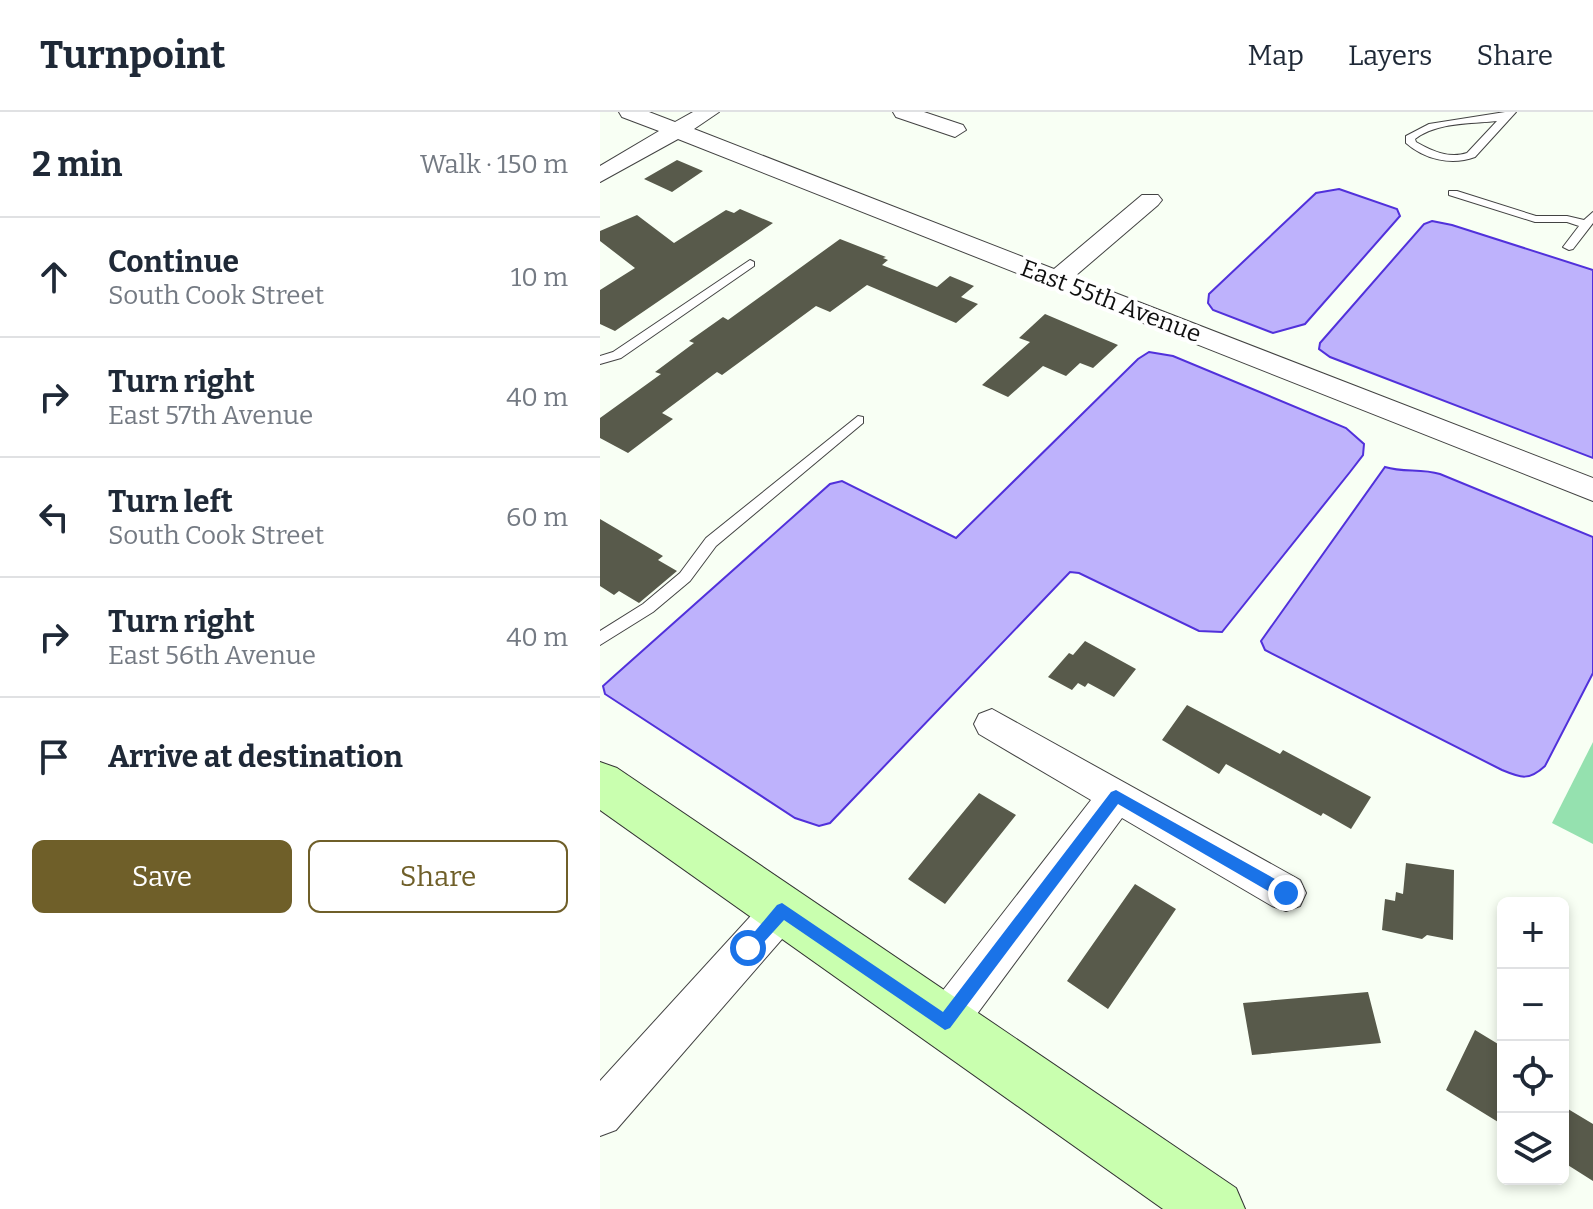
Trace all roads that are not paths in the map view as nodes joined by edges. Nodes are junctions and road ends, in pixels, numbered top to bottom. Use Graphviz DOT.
graph roads {
  1 [pos="630,112"];
  2 [pos="708,112"];
  3 [pos="904,112"];
  4 [pos="1509,113"];
  5 [pos="676,130"];
  6 [pos="955,130"];
  7 [pos="600,175"];
  8 [pos="1453,193"];
  9 [pos="1150,200"];
  10 [pos="1589,220"];
  11 [pos="1569,247"];
  12 [pos="750,264"];
  13 [pos="1056,280"];
  14 [pos="600,360"];
  15 [pos="858,420"];
  16 [pos="1593,490"];
  17 [pos="600,639"];
  18 [pos="992,724"];
  19 [pos="600,783"];
  20 [pos="1116,796"];
  21 [pos="1286,893"];
  22 [pos="782,910"];
  23 [pos="945,1022"];
  24 [pos="600,1114"];
  25 [pos="1215,1209"];
  1 -- 5 [label="street, East 55th Avenue"];
  2 -- 5 [label="street"];
  3 -- 6 [label="street"];
  4 -- 4 [label="lane"];
  5 -- 7 [label="street"];
  5 -- 13 [label="street, East 55th Avenue"];
  8 -- 10 [label="lane"];
  9 -- 13 [label="street"];
  10 -- 11 [label="lane"];
  12 -- 14 [label="lane"];
  13 -- 16 [label="street, East 55th Avenue"];
  15 -- 17 [label="lane"];
  18 -- 20 [label="street"];
  19 -- 22 [label="main road"];
  20 -- 21 [label="street"];
  20 -- 23 [label="street"];
  22 -- 23 [label="main road"];
  22 -- 24 [label="street"];
  23 -- 25 [label="main road"];
}
